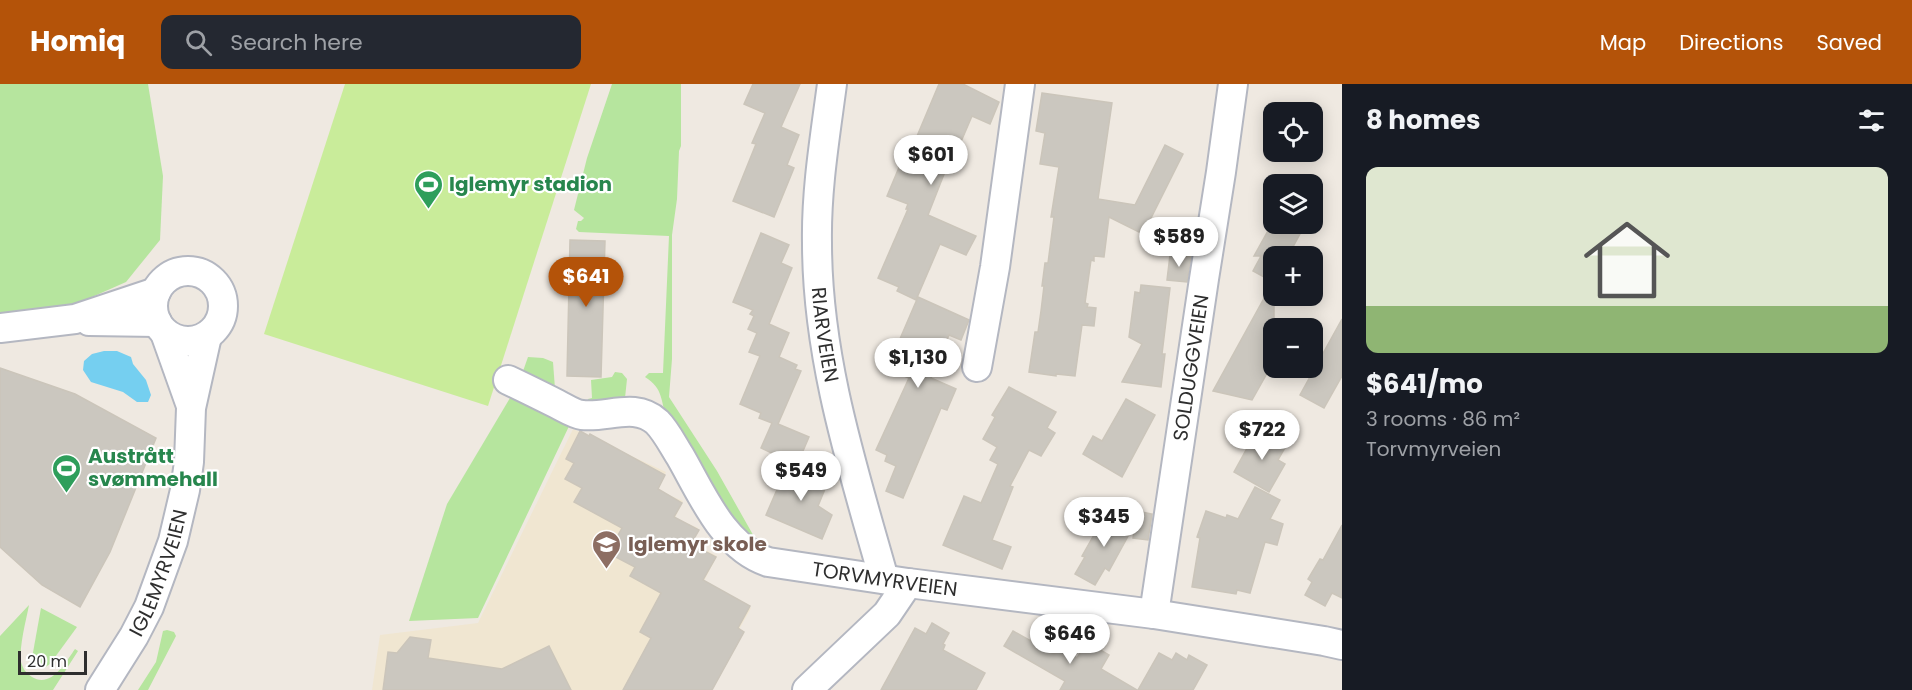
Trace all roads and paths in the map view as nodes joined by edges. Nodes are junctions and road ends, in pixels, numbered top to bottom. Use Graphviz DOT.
graph roads {
  1 [pos="832,84"];
  2 [pos="1020,84"];
  3 [pos="1233,84"];
  4 [pos="156,292"];
  5 [pos="75,320"];
  6 [pos="0,328"];
  7 [pos="161,328"];
  8 [pos="207,336"];
  9 [pos="977,367"];
  10 [pos="508,380"];
  11 [pos="191,408"];
  12 [pos="896,581"];
  13 [pos="1154,614"];
  14 [pos="1342,645"];
  15 [pos="100,690"];
  16 [pos="807,690"];
  1 -- 12 [label="street, RIARVEIEN"];
  2 -- 9 [label="street"];
  3 -- 13 [label="street, SOLDUGGVEIEN"];
  4 -- 5 [label="street"];
  4 -- 7 [label="street"];
  4 -- 8 [label="street"];
  5 -- 6 [label="street"];
  5 -- 7 [label="street"];
  7 -- 8 [label="street"];
  7 -- 11 [label="street, IGLEMYRVEIEN"];
  8 -- 11 [label="street, IGLEMYRVEIEN"];
  10 -- 12 [label="street, TORVMYRVEIEN"];
  11 -- 15 [label="street, IGLEMYRVEIEN"];
  12 -- 13 [label="street, TORVMYRVEIEN"];
  12 -- 16 [label="street"];
  13 -- 14 [label="street, TORVMYRVEIEN"];
}
